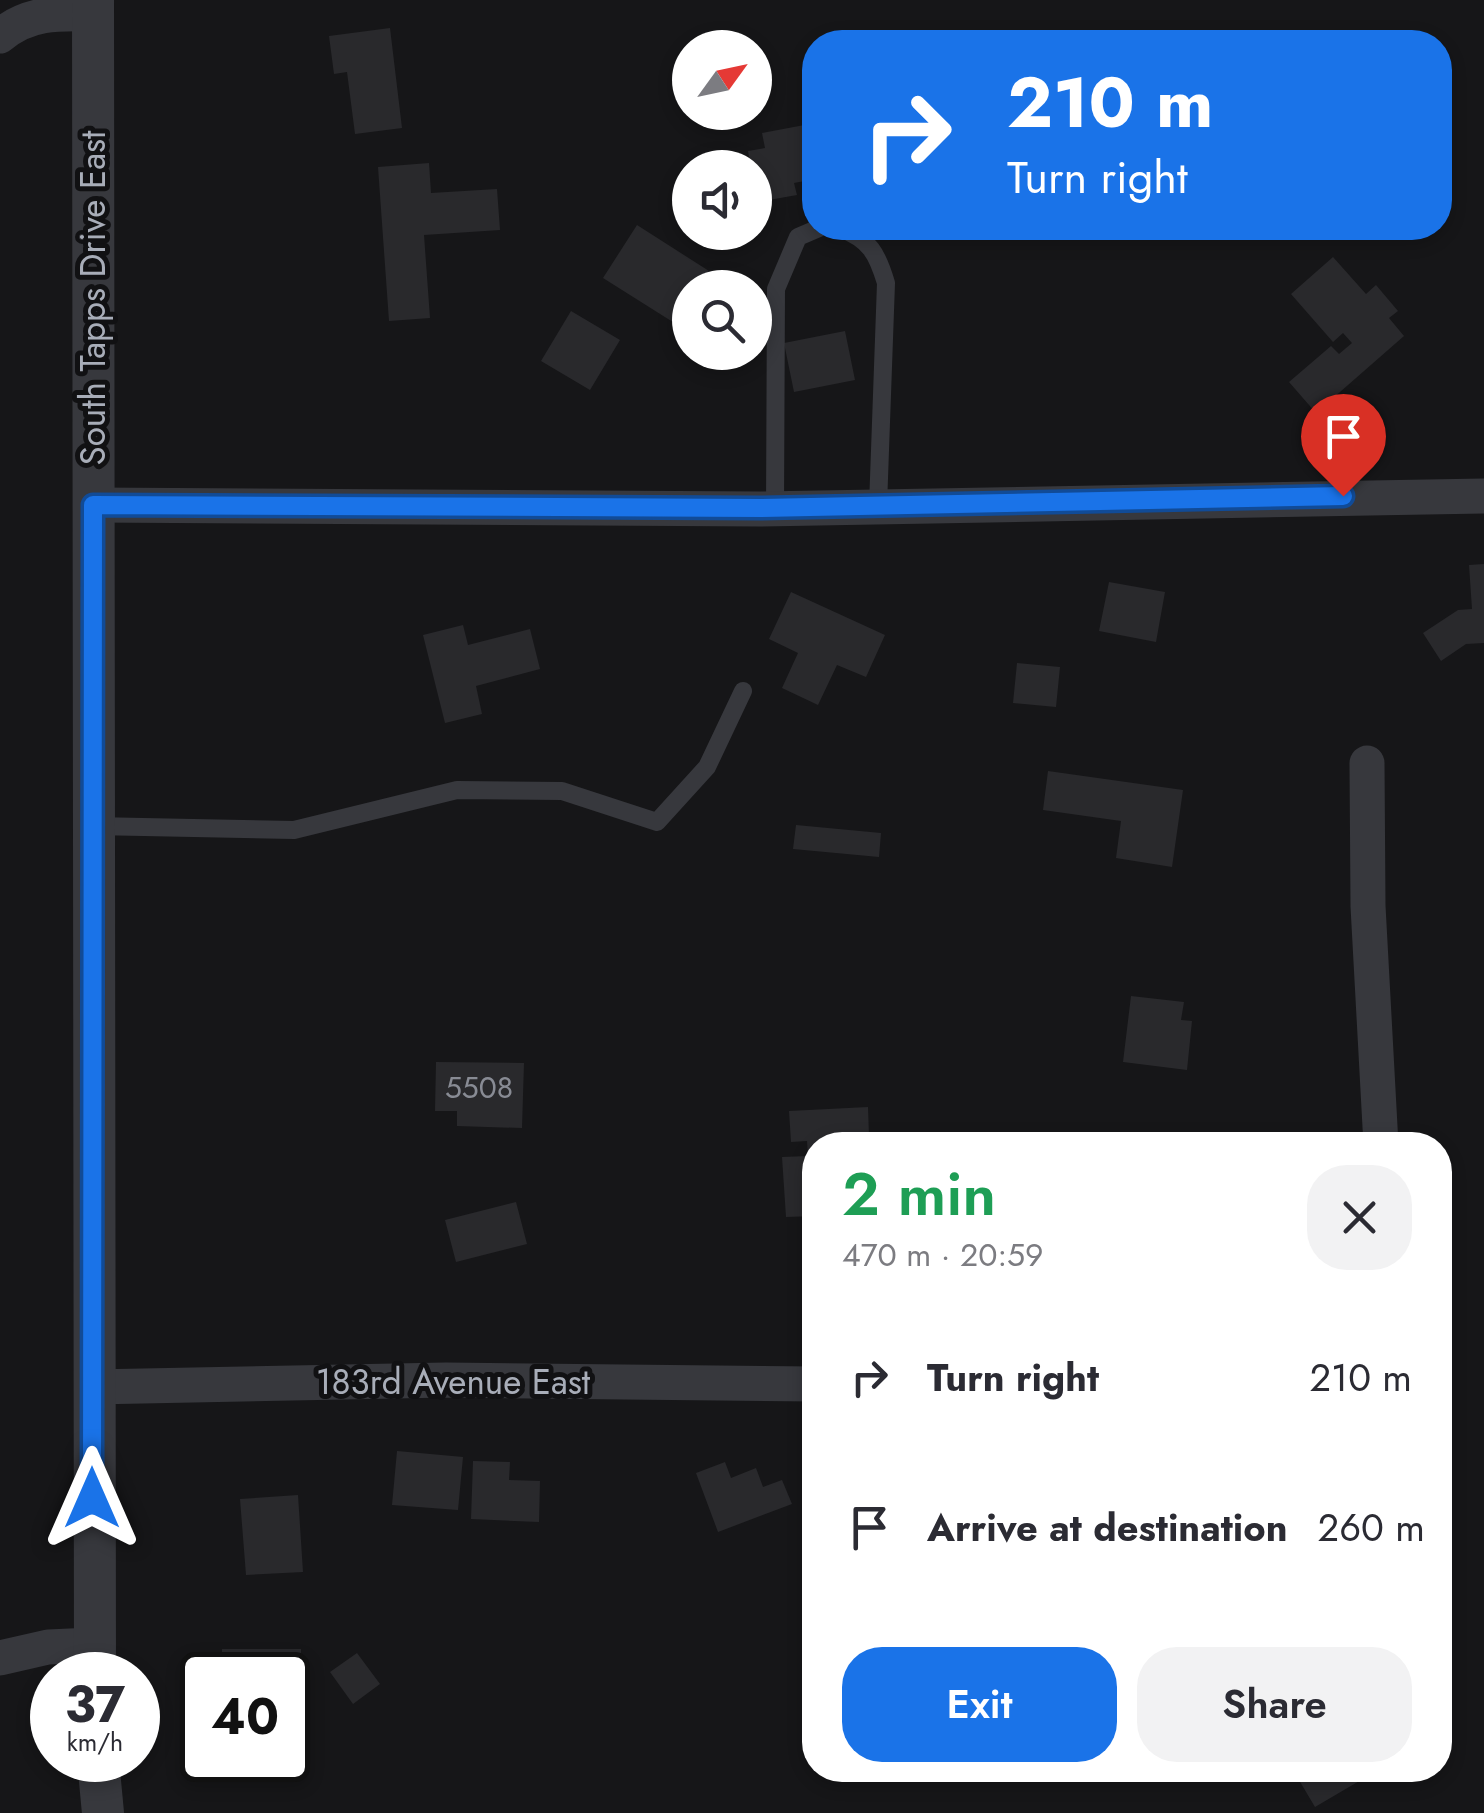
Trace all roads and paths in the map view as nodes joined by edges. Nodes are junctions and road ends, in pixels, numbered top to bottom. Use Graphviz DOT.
graph roads {
  1 [pos="93,7"];
  2 [pos="0,36"];
  3 [pos="802,235"];
  4 [pos="866,240"];
  5 [pos="1484,496"];
  6 [pos="93,505"];
  7 [pos="878,506"];
  8 [pos="775,508"];
  9 [pos="743,692"];
  10 [pos="1368,763"];
  11 [pos="93,826"];
  12 [pos="1379,1132"];
  13 [pos="802,1384"];
  14 [pos="92,1387"];
  15 [pos="66,1652"];
  16 [pos="94,1652"];
  17 [pos="0,1658"];
  18 [pos="100,1782"];
  19 [pos="103,1813"];
  1 -- 2 [label="street"];
  1 -- 6 [label="street, South Tapps Drive East"];
  3 -- 8 [label="lane"];
  4 -- 7 [label="lane"];
  5 -- 7 [label="street"];
  6 -- 8 [label="street"];
  6 -- 11 [label="street, South Tapps Drive East"];
  7 -- 8 [label="street"];
  9 -- 11 [label="lane"];
  10 -- 12 [label="street"];
  11 -- 14 [label="street, South Tapps Drive East"];
  13 -- 14 [label="street, 183rd Avenue East"];
  14 -- 16 [label="street, South Tapps Drive East"];
  15 -- 17 [label="street"];
  18 -- 19 [label="street"];
}
